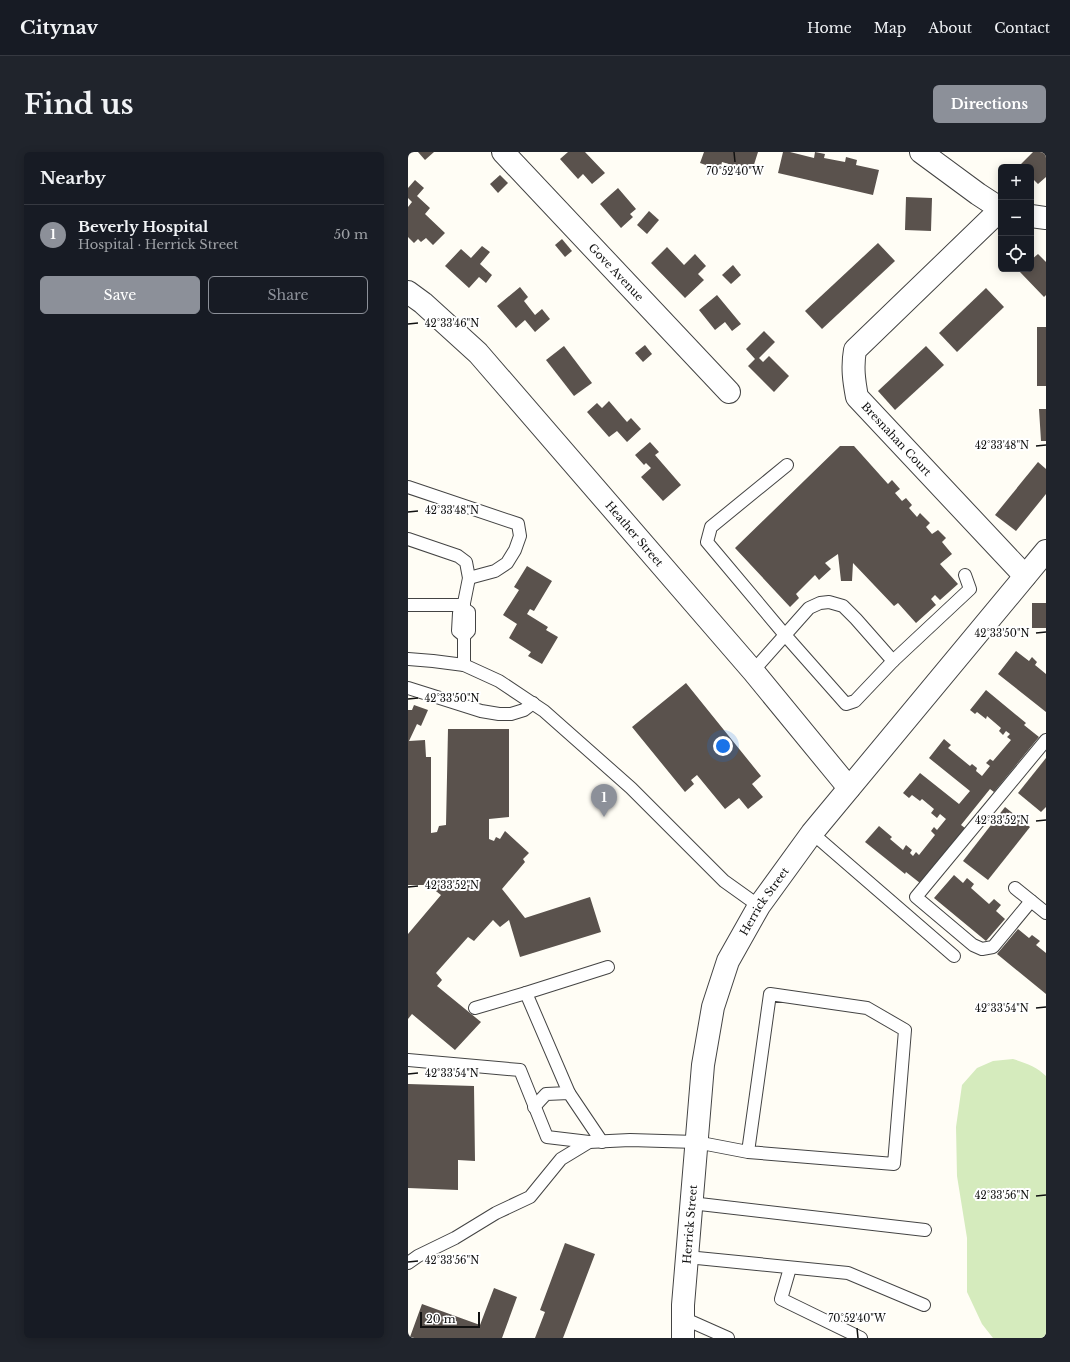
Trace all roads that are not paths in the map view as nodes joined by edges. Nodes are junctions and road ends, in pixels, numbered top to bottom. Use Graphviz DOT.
graph roads {
  1 [pos="503,152"];
  2 [pos="921,152"];
  3 [pos="998,207"];
  4 [pos="998,212"];
  5 [pos="1034,216"];
  6 [pos="1046,218"];
  7 [pos="408,292"];
  8 [pos="729,392"];
  9 [pos="787,465"];
  10 [pos="408,487"];
  11 [pos="408,539"];
  12 [pos="1046,551"];
  13 [pos="965,575"];
  14 [pos="1026,576"];
  15 [pos="469,578"];
  16 [pos="408,605"];
  17 [pos="464,606"];
  18 [pos="785,635"];
  19 [pos="408,658"];
  20 [pos="893,661"];
  21 [pos="464,665"];
  22 [pos="753,672"];
  23 [pos="408,688"];
  24 [pos="532,703"];
  25 [pos="1046,740"];
  26 [pos="849,788"];
  27 [pos="812,833"];
  28 [pos="1015,888"];
  29 [pos="1031,901"];
  30 [pos="760,906"];
  31 [pos="1046,913"];
  32 [pos="954,956"];
  33 [pos="608,967"];
  34 [pos="526,993"];
  35 [pos="475,1008"];
  36 [pos="408,1060"];
  37 [pos="569,1093"];
  38 [pos="534,1107"];
  39 [pos="589,1142"];
  40 [pos="602,1142"];
  41 [pos="696,1142"];
  42 [pos="748,1152"];
  43 [pos="691,1203"];
  44 [pos="925,1230"];
  45 [pos="408,1248"];
  46 [pos="687,1257"];
  47 [pos="413,1259"];
  48 [pos="790,1268"];
  49 [pos="924,1305"];
  50 [pos="683,1328"];
  51 [pos="728,1338"];
  52 [pos="861,1338"];
  1 -- 8 [label="street, Gove Avenue"];
  2 -- 3 [label="street"];
  4 -- 14 [label="street, Bresnahan Court"];
  5 -- 6 [label="street"];
  7 -- 22 [label="street, Heather Street"];
  9 -- 18 [label="lane"];
  10 -- 15 [label="lane"];
  11 -- 15 [label="lane"];
  12 -- 14 [label="street, Herrick Street"];
  13 -- 20 [label="lane"];
  14 -- 26 [label="street, Herrick Street"];
  15 -- 17 [label="lane"];
  16 -- 17 [label="lane"];
  17 -- 21 [label="lane"];
  18 -- 20 [label="lane"];
  18 -- 20 [label="lane"];
  18 -- 22 [label="lane"];
  19 -- 21 [label="lane"];
  21 -- 24 [label="lane"];
  22 -- 26 [label="street, Heather Street"];
  23 -- 24 [label="lane"];
  24 -- 30 [label="lane"];
  25 -- 29 [label="lane"];
  26 -- 27 [label="street, Herrick Street"];
  27 -- 30 [label="street, Herrick Street"];
  27 -- 32 [label="lane"];
  28 -- 29 [label="lane"];
  29 -- 31 [label="lane"];
  30 -- 41 [label="street, Herrick Street"];
  33 -- 34 [label="lane"];
  34 -- 35 [label="lane"];
  34 -- 37 [label="lane"];
  36 -- 38 [label="lane"];
  37 -- 38 [label="lane"];
  37 -- 40 [label="lane"];
  38 -- 39 [label="lane"];
  39 -- 40 [label="lane"];
  39 -- 47 [label="lane"];
  40 -- 41 [label="lane"];
  41 -- 42 [label="lane"];
  41 -- 43 [label="street, Herrick Street"];
  42 -- 42 [label="lane"];
  43 -- 44 [label="lane"];
  43 -- 46 [label="street, Herrick Street"];
  45 -- 47 [label="lane"];
  46 -- 48 [label="lane"];
  46 -- 50 [label="street, Herrick Street"];
  48 -- 49 [label="lane"];
  48 -- 52 [label="lane"];
  50 -- 51 [label="lane"];
}
